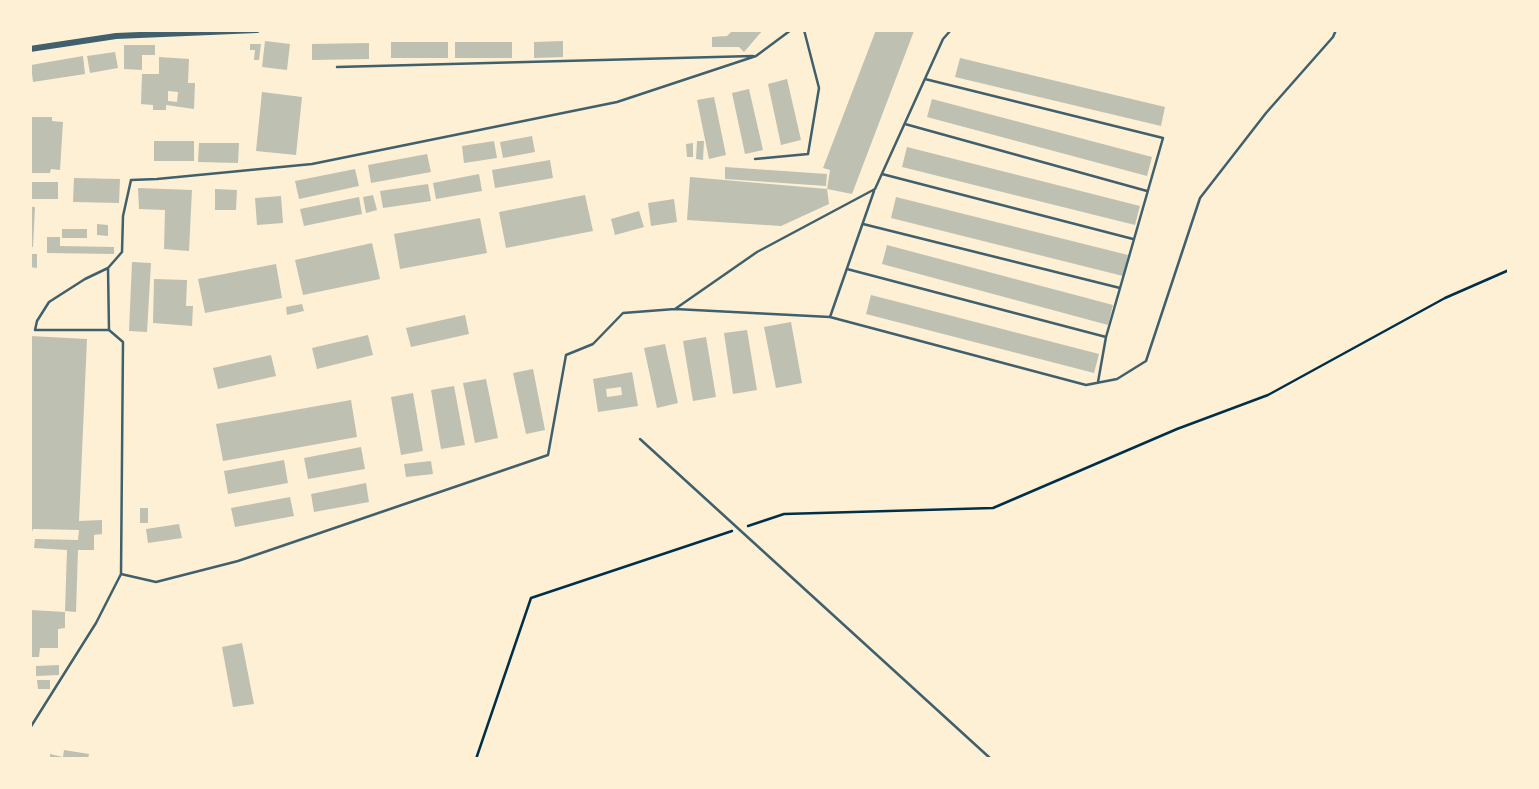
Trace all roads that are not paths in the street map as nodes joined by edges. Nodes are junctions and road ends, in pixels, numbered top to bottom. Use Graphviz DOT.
graph roads {
  1 [pos="257,30"];
  2 [pos="791,30"];
  3 [pos="804,30"];
  4 [pos="951,30"];
  5 [pos="1336,30"];
  6 [pos="30,49"];
  7 [pos="756,56"];
  8 [pos="337,67"];
  9 [pos="925,79"];
  10 [pos="905,124"];
  11 [pos="755,159"];
  12 [pos="882,174"];
  13 [pos="875,189"];
  14 [pos="1147,191"];
  15 [pos="863,224"];
  16 [pos="1134,239"];
  17 [pos="108,268"];
  18 [pos="847,269"];
  19 [pos="1120,288"];
  20 [pos="675,309"];
  21 [pos="830,317"];
  22 [pos="109,330"];
  23 [pos="1106,337"];
  24 [pos="1098,383"];
  25 [pos="640,439"];
  26 [pos="121,573"];
  27 [pos="30,728"];
  28 [pos="991,759"];
  1 -- 6 [label="street"];
  2 -- 7 [label="lane"];
  3 -- 11 [label="lane"];
  4 -- 9 [label="lane"];
  5 -- 24 [label="lane"];
  7 -- 8 [label="lane"];
  7 -- 17 [label="lane"];
  9 -- 10 [label="lane"];
  9 -- 14 [label="lane"];
  10 -- 12 [label="lane"];
  10 -- 14 [label="lane"];
  12 -- 13 [label="lane"];
  12 -- 16 [label="lane"];
  13 -- 15 [label="lane"];
  13 -- 20 [label="lane"];
  14 -- 16 [label="lane"];
  15 -- 18 [label="lane"];
  15 -- 19 [label="lane"];
  16 -- 19 [label="lane"];
  17 -- 22 [label="lane"];
  17 -- 22 [label="lane"];
  18 -- 21 [label="lane"];
  18 -- 23 [label="lane"];
  19 -- 23 [label="lane"];
  20 -- 21 [label="lane"];
  20 -- 26 [label="lane"];
  21 -- 24 [label="lane"];
  22 -- 26 [label="lane"];
  23 -- 24 [label="lane"];
  25 -- 28 [label="lane"];
  26 -- 27 [label="lane"];
}
